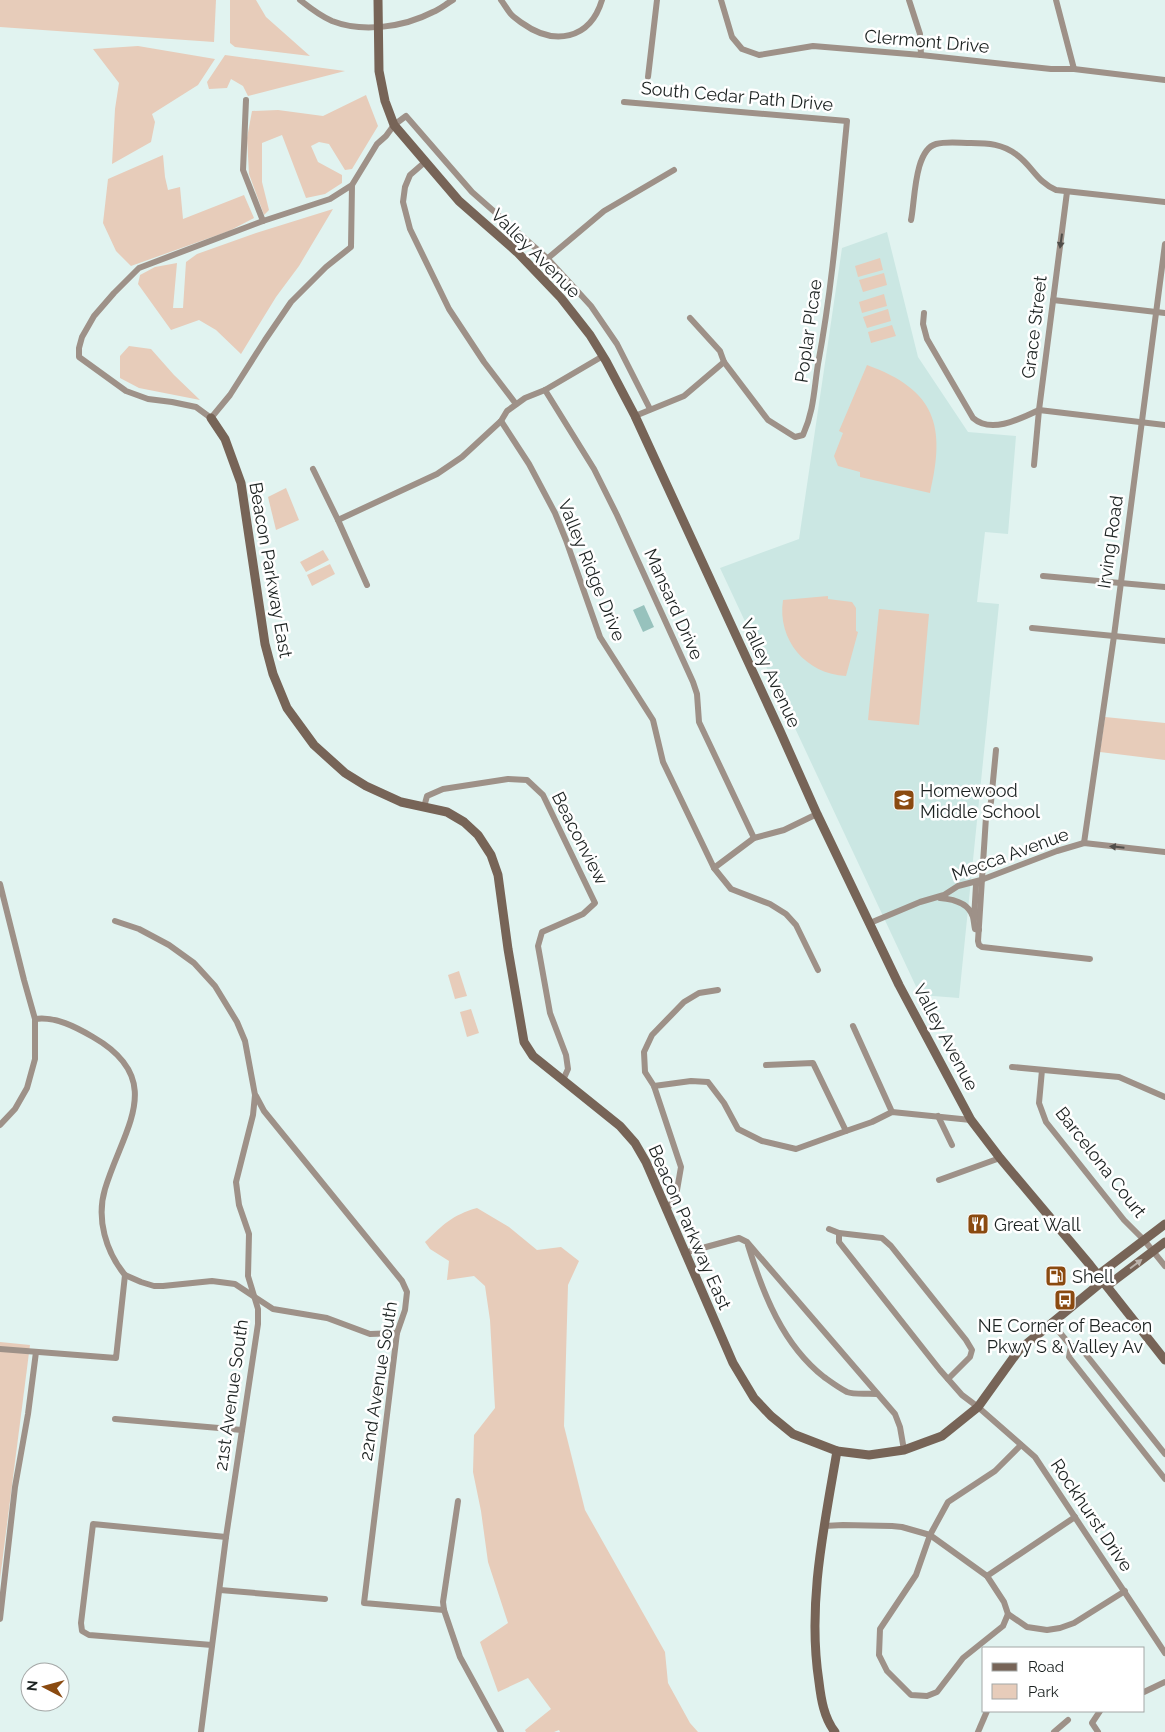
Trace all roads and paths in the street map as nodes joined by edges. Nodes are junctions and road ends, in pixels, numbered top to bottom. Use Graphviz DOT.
graph roads {
  1 [pos="300,0"];
  2 [pos="378,0"];
  3 [pos="452,0"];
  4 [pos="501,0"];
  5 [pos="602,0"];
  6 [pos="657,0"];
  7 [pos="721,0"];
  8 [pos="909,0"];
  9 [pos="1056,0"];
  10 [pos="378,27"];
  11 [pos="921,54"];
  12 [pos="1074,69"];
  13 [pos="648,77"];
  14 [pos="1165,80"];
  15 [pos="246,100"];
  16 [pos="624,102"];
  17 [pos="394,124"];
  18 [pos="425,162"];
  19 [pos="674,170"];
  20 [pos="352,185"];
  21 [pos="1067,192"];
  22 [pos="1165,202"];
  23 [pos="911,220"];
  24 [pos="263,221"];
  25 [pos="838,221"];
  26 [pos="1165,244"];
  27 [pos="547,258"];
  28 [pos="535,270"];
  29 [pos="1053,300"];
  30 [pos="1157,312"];
  31 [pos="924,313"];
  32 [pos="1165,313"];
  33 [pos="690,318"];
  34 [pos="603,356"];
  35 [pos="724,362"];
  36 [pos="545,390"];
  37 [pos="516,404"];
  38 [pos="650,409"];
  39 [pos="1039,410"];
  40 [pos="635,416"];
  41 [pos="211,418"];
  42 [pos="501,421"];
  43 [pos="1142,422"];
  44 [pos="1165,425"];
  45 [pos="1034,465"];
  46 [pos="313,469"];
  47 [pos="338,520"];
  48 [pos="1043,576"];
  49 [pos="1120,582"];
  50 [pos="367,585"];
  51 [pos="1165,587"];
  52 [pos="1032,628"];
  53 [pos="1114,636"];
  54 [pos="1165,641"];
  55 [pos="996,750"];
  56 [pos="424,807"];
  57 [pos="817,814"];
  58 [pos="754,838"];
  59 [pos="1084,843"];
  60 [pos="1165,852"];
  61 [pos="714,868"];
  62 [pos="981,880"];
  63 [pos="0,884"];
  64 [pos="936,898"];
  65 [pos="115,921"];
  66 [pos="870,923"];
  67 [pos="976,928"];
  68 [pos="1090,959"];
  69 [pos="818,970"];
  70 [pos="718,990"];
  71 [pos="36,1019"];
  72 [pos="853,1026"];
  73 [pos="766,1065"];
  74 [pos="1012,1066"];
  75 [pos="1042,1070"];
  76 [pos="563,1080"];
  77 [pos="654,1086"];
  78 [pos="255,1095"];
  79 [pos="1165,1097"];
  80 [pos="892,1112"];
  81 [pos="938,1116"];
  82 [pos="971,1120"];
  83 [pos="0,1126"];
  84 [pos="846,1132"];
  85 [pos="952,1145"];
  86 [pos="1000,1158"];
  87 [pos="939,1180"];
  88 [pos="666,1211"];
  89 [pos="1165,1224"];
  90 [pos="828,1229"];
  91 [pos="839,1233"];
  92 [pos="1144,1240"];
  93 [pos="747,1242"];
  94 [pos="1165,1242"];
  95 [pos="1153,1251"];
  96 [pos="684,1252"];
  97 [pos="1165,1266"];
  98 [pos="125,1275"];
  99 [pos="1103,1281"];
  100 [pos="254,1297"];
  101 [pos="1051,1322"];
  102 [pos="397,1333"];
  103 [pos="1071,1346"];
  104 [pos="0,1349"];
  105 [pos="36,1352"];
  106 [pos="1165,1360"];
  107 [pos="948,1379"];
  108 [pos="877,1394"];
  109 [pos="978,1407"];
  110 [pos="115,1419"];
  111 [pos="242,1430"];
  112 [pos="1021,1445"];
  113 [pos="904,1450"];
  114 [pos="837,1451"];
  115 [pos="1165,1454"];
  116 [pos="1165,1479"];
  117 [pos="458,1502"];
  118 [pos="1075,1517"];
  119 [pos="824,1526"];
  120 [pos="930,1535"];
  121 [pos="226,1537"];
  122 [pos="987,1576"];
  123 [pos="220,1590"];
  124 [pos="1124,1591"];
  125 [pos="325,1599"];
  126 [pos="444,1610"];
  127 [pos="1008,1614"];
  128 [pos="0,1619"];
  129 [pos="212,1645"];
  130 [pos="1165,1653"];
  131 [pos="1165,1682"];
  132 [pos="1145,1692"];
  133 [pos="987,1712"];
  134 [pos="1099,1712"];
  135 [pos="1068,1720"];
  136 [pos="200,1732"];
  137 [pos="500,1732"];
  138 [pos="835,1732"];
  139 [pos="978,1732"];
  140 [pos="1054,1732"];
  141 [pos="1098,1732"];
  1 -- 10 [label="street"];
  2 -- 10 [label="street, Valley Avenue"];
  3 -- 10 [label="street"];
  4 -- 5 [label="street"];
  6 -- 13 [label="street"];
  7 -- 11 [label="street, Clermont Drive"];
  8 -- 11 [label="street"];
  9 -- 12 [label="street"];
  10 -- 17 [label="street, Valley Avenue"];
  11 -- 12 [label="street, Clermont Drive"];
  12 -- 14 [label="street, Clermont Drive"];
  15 -- 24 [label="street"];
  16 -- 25 [label="street, South Cedar Path Drive"];
  17 -- 18 [label="street, Valley Avenue"];
  17 -- 20 [label="street"];
  17 -- 27 [label="street"];
  18 -- 28 [label="street, Valley Avenue"];
  18 -- 37 [label="street"];
  19 -- 27 [label="street"];
  20 -- 24 [label="street"];
  20 -- 41 [label="street"];
  21 -- 22 [label="street"];
  21 -- 23 [label="street"];
  21 -- 29 [label="street, Grace Street, one-way"];
  24 -- 41 [label="street"];
  25 -- 35 [label="street, Poplar Plcae"];
  26 -- 30 [label="street, Irving Road"];
  27 -- 28 [label="street"];
  27 -- 38 [label="street"];
  28 -- 34 [label="street, Valley Avenue"];
  29 -- 30 [label="street"];
  29 -- 39 [label="street, Grace Street"];
  30 -- 32 [label="street"];
  30 -- 43 [label="street, Irving Road"];
  31 -- 39 [label="street"];
  33 -- 35 [label="street"];
  34 -- 36 [label="street"];
  34 -- 40 [label="street, Valley Avenue"];
  35 -- 38 [label="street"];
  36 -- 37 [label="street"];
  36 -- 58 [label="street, Mansard Drive"];
  37 -- 42 [label="street"];
  38 -- 40 [label="street"];
  39 -- 43 [label="street"];
  39 -- 45 [label="street, Grace Street"];
  40 -- 57 [label="street, Valley Avenue"];
  41 -- 56 [label="street, Beacon Parkway East"];
  42 -- 47 [label="street"];
  42 -- 61 [label="street, Valley Ridge Drive"];
  43 -- 44 [label="street"];
  43 -- 49 [label="street, Irving Road"];
  46 -- 47 [label="street"];
  47 -- 50 [label="street"];
  48 -- 49 [label="street"];
  49 -- 51 [label="street"];
  49 -- 53 [label="street, Irving Road"];
  52 -- 53 [label="street"];
  53 -- 54 [label="street"];
  53 -- 59 [label="street, Irving Road"];
  55 -- 62 [label="street"];
  56 -- 76 [label="street, Beacon Parkway East"];
  56 -- 76 [label="street, Beaconview"];
  57 -- 58 [label="street"];
  57 -- 66 [label="street, Valley Avenue"];
  58 -- 61 [label="street"];
  60 -- 59 [label="street, Mecca Avenue, one-way"];
  59 -- 62 [label="street, Mecca Avenue"];
  61 -- 69 [label="street, Valley Ridge Drive"];
  62 -- 64 [label="street, Mecca Avenue"];
  62 -- 67 [label="street"];
  63 -- 71 [label="street"];
  64 -- 66 [label="street, Mecca Avenue"];
  64 -- 67 [label="street"];
  65 -- 78 [label="street, 21st Avenue South"];
  66 -- 82 [label="street, Valley Avenue"];
  67 -- 68 [label="street"];
  70 -- 77 [label="street"];
  71 -- 83 [label="street"];
  71 -- 98 [label="street"];
  72 -- 80 [label="street"];
  73 -- 84 [label="street"];
  74 -- 75 [label="street"];
  75 -- 79 [label="street"];
  75 -- 92 [label="street, Barcelona Court"];
  76 -- 88 [label="street, Beacon Parkway East"];
  77 -- 84 [label="street"];
  77 -- 88 [label="street"];
  78 -- 100 [label="street, 21st Avenue South"];
  78 -- 102 [label="street, 22nd Avenue South"];
  80 -- 81 [label="street"];
  80 -- 84 [label="street"];
  81 -- 82 [label="street"];
  81 -- 85 [label="street"];
  82 -- 86 [label="street, Valley Avenue"];
  86 -- 87 [label="street"];
  86 -- 99 [label="street, Valley Avenue"];
  88 -- 96 [label="street, Beacon Parkway East"];
  89 -- 92 [label="street"];
  90 -- 91 [label="street"];
  91 -- 107 [label="street, Rockhurst Drive"];
  91 -- 107 [label="street"];
  92 -- 95 [label="street, Barcelona Court"];
  92 -- 99 [label="street"];
  93 -- 96 [label="street"];
  93 -- 108 [label="street"];
  93 -- 108 [label="street"];
  94 -- 95 [label="street"];
  95 -- 97 [label="street, Barcelona Court"];
  99 -- 95 [label="street, one-way"];
  96 -- 114 [label="street, Beacon Parkway East"];
  98 -- 100 [label="street"];
  98 -- 105 [label="street"];
  99 -- 101 [label="street, Beacon Parkway East"];
  99 -- 106 [label="street, Valley Avenue"];
  100 -- 102 [label="street"];
  100 -- 111 [label="street, 21st Avenue South"];
  101 -- 103 [label="street"];
  101 -- 109 [label="street, Beacon Parkway East"];
  102 -- 126 [label="street, 22nd Avenue South"];
  103 -- 115 [label="street"];
  103 -- 116 [label="street"];
  104 -- 105 [label="street"];
  105 -- 128 [label="street"];
  107 -- 109 [label="street, Rockhurst Drive"];
  108 -- 113 [label="street"];
  109 -- 112 [label="street, Rockhurst Drive"];
  109 -- 113 [label="street, Beacon Parkway East"];
  110 -- 111 [label="street"];
  111 -- 121 [label="street, 21st Avenue South"];
  112 -- 118 [label="street, Rockhurst Drive"];
  112 -- 120 [label="street"];
  113 -- 114 [label="street, Beacon Parkway East"];
  114 -- 119 [label="street"];
  117 -- 126 [label="street"];
  118 -- 122 [label="street"];
  118 -- 124 [label="street, Rockhurst Drive"];
  119 -- 120 [label="street"];
  119 -- 138 [label="street"];
  120 -- 122 [label="street"];
  120 -- 127 [label="street"];
  121 -- 123 [label="street, 21st Avenue South"];
  121 -- 129 [label="street"];
  122 -- 127 [label="street"];
  123 -- 125 [label="street"];
  123 -- 129 [label="street, 21st Avenue South"];
  124 -- 127 [label="street"];
  124 -- 130 [label="street, Rockhurst Drive"];
  126 -- 137 [label="street"];
  129 -- 136 [label="street, 21st Avenue South"];
  131 -- 132 [label="street"];
  133 -- 139 [label="street"];
  134 -- 141 [label="street"];
  135 -- 140 [label="street"];
}
